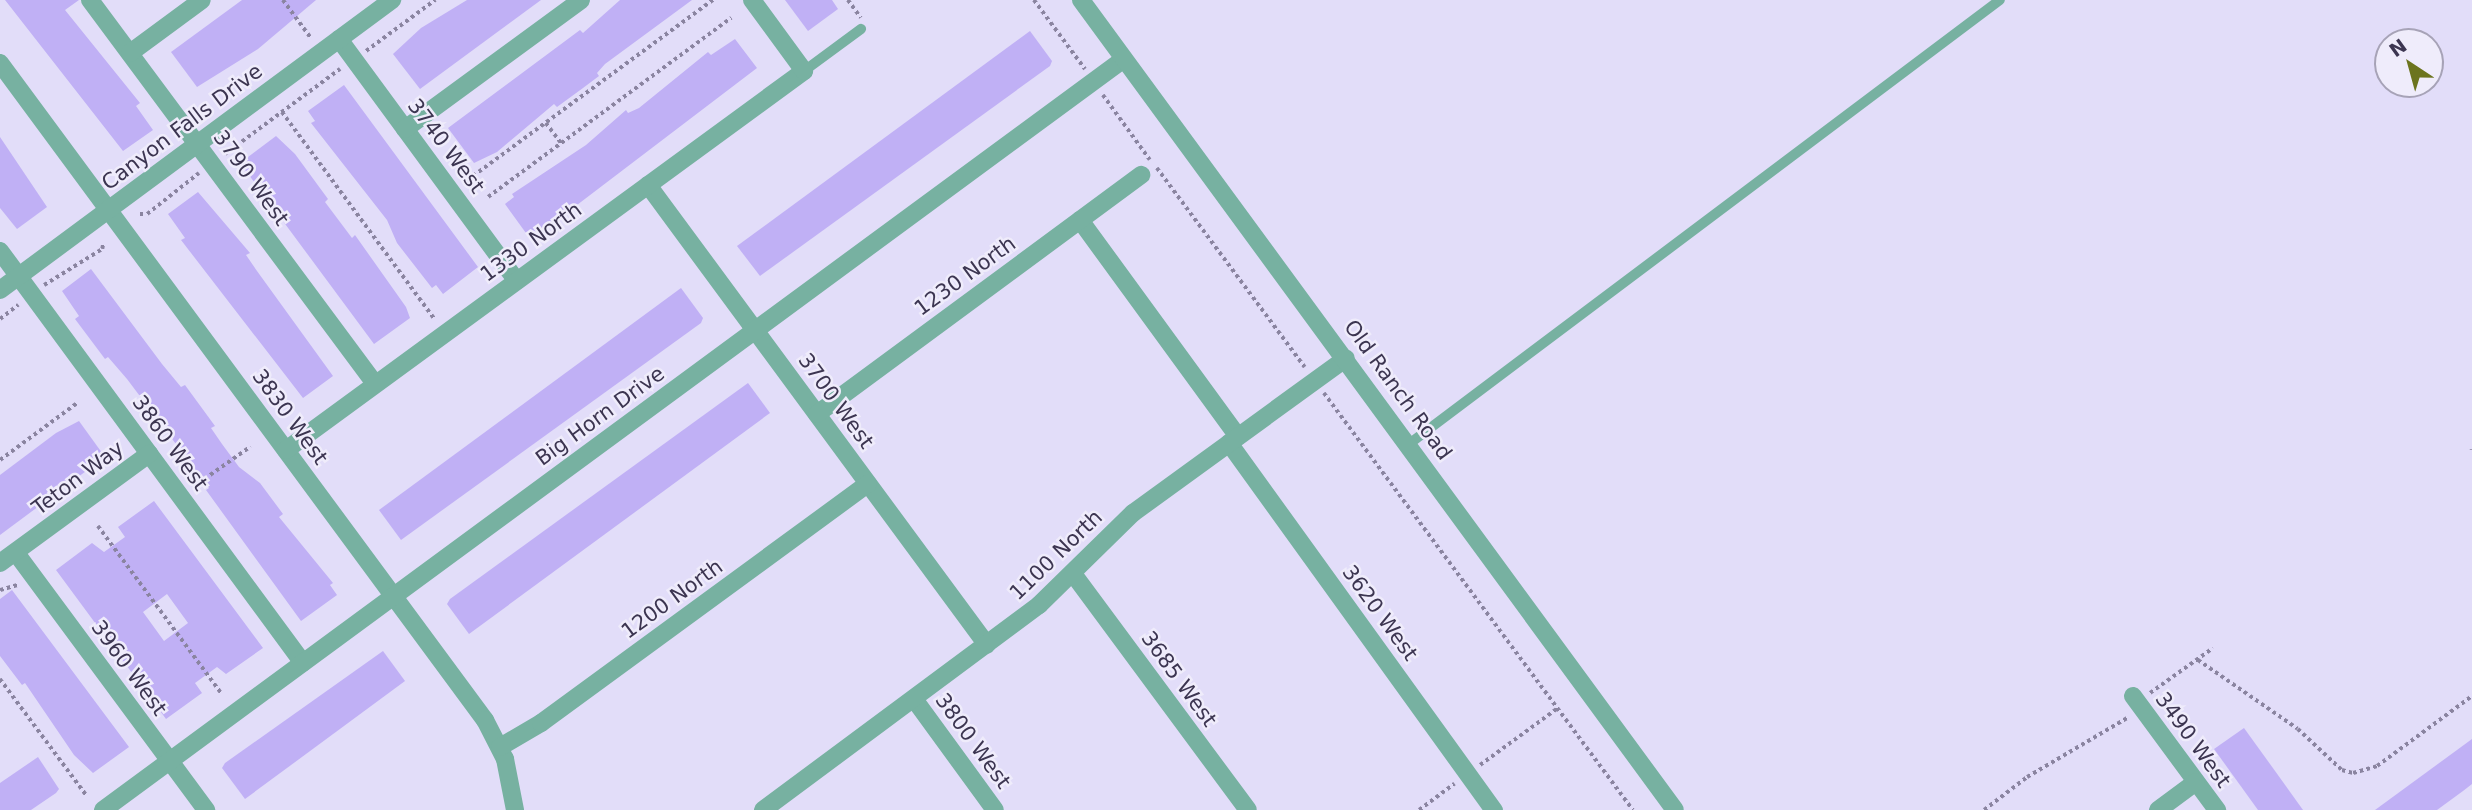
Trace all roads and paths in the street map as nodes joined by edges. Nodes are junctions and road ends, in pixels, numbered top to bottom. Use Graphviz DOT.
graph roads {
  1 [pos="90,0"];
  2 [pos="202,0"];
  3 [pos="283,0"];
  4 [pos="392,0"];
  5 [pos="435,0"];
  6 [pos="581,0"];
  7 [pos="713,0"];
  8 [pos="752,0"];
  9 [pos="1034,0"];
  10 [pos="1081,0"];
  11 [pos="2000,0"];
  12 [pos="731,18"];
  13 [pos="862,29"];
  14 [pos="338,39"];
  15 [pos="312,40"];
  16 [pos="130,53"];
  17 [pos="363,53"];
  18 [pos="1124,59"];
  19 [pos="1079,60"];
  20 [pos="0,63"];
  21 [pos="344,66"];
  22 [pos="804,71"];
  23 [pos="1111,107"];
  24 [pos="282,112"];
  25 [pos="546,123"];
  26 [pos="405,130"];
  27 [pos="561,143"];
  28 [pos="197,144"];
  29 [pos="212,164"];
  30 [pos="1141,175"];
  31 [pos="473,176"];
  32 [pos="648,185"];
  33 [pos="488,197"];
  34 [pos="108,210"];
  35 [pos="141,214"];
  36 [pos="1080,220"];
  37 [pos="103,244"];
  38 [pos="0,251"];
  39 [pos="18,276"];
  40 [pos="517,281"];
  41 [pos="0,290"];
  42 [pos="32,294"];
  43 [pos="434,318"];
  44 [pos="0,319"];
  45 [pos="755,330"];
  46 [pos="1346,358"];
  47 [pos="1315,381"];
  48 [pos="375,384"];
  49 [pos="77,403"];
  50 [pos="817,414"];
  51 [pos="1234,440"];
  52 [pos="1409,444"];
  53 [pos="250,447"];
  54 [pos="286,450"];
  55 [pos="149,454"];
  56 [pos="0,460"];
  57 [pos="868,484"];
  58 [pos="188,491"];
  59 [pos="98,526"];
  60 [pos="16,553"];
  61 [pos="0,563"];
  62 [pos="1074,575"];
  63 [pos="21,581"];
  64 [pos="0,590"];
  65 [pos="394,596"];
  66 [pos="987,645"];
  67 [pos="2213,648"];
  68 [pos="2198,660"];
  69 [pos="303,663"];
  70 [pos="0,679"];
  71 [pos="222,694"];
  72 [pos="2141,696"];
  73 [pos="2472,696"];
  74 [pos="914,699"];
  75 [pos="1558,708"];
  76 [pos="2130,716"];
  77 [pos="500,747"];
  78 [pos="169,761"];
  79 [pos="1481,764"];
  80 [pos="2196,782"];
  81 [pos="1455,783"];
  82 [pos="86,795"];
  83 [pos="103,810"];
  84 [pos="206,810"];
  85 [pos="515,810"];
  86 [pos="763,810"];
  87 [pos="995,810"];
  88 [pos="1248,810"];
  89 [pos="1419,810"];
  90 [pos="1494,810"];
  91 [pos="1633,810"];
  92 [pos="1675,810"];
  93 [pos="1984,810"];
  94 [pos="2158,810"];
  95 [pos="2217,810"];
  1 -- 16 [label="street, 3790 West"];
  2 -- 16 [label="street"];
  3 -- 15 [label="path"];
  4 -- 14 [label="street, Canyon Falls Drive"];
  5 -- 17 [label="path"];
  6 -- 26 [label="street"];
  7 -- 25 [label="path"];
  8 -- 22 [label="street"];
  9 -- 19 [label="path"];
  10 -- 18 [label="street, Old Ranch Road"];
  11 -- 52 [label="lane"];
  12 -- 27 [label="path"];
  13 -- 22 [label="lane"];
  14 -- 26 [label="street, 3740 West"];
  14 -- 28 [label="street, Canyon Falls Drive"];
  16 -- 28 [label="street, 3790 West"];
  18 -- 45 [label="street, Big Horn Drive"];
  18 -- 46 [label="street, Old Ranch Road"];
  20 -- 34 [label="street, 3830 West"];
  21 -- 24 [label="path"];
  22 -- 32 [label="street, 1330 North"];
  23 -- 47 [label="path"];
  24 -- 29 [label="path"];
  24 -- 43 [label="path"];
  25 -- 27 [label="path"];
  25 -- 31 [label="path"];
  26 -- 40 [label="street, 3740 West"];
  27 -- 33 [label="path"];
  28 -- 29 [label="street, 3790 West"];
  28 -- 34 [label="street, Canyon Falls Drive"];
  29 -- 35 [label="path"];
  29 -- 48 [label="street, 3790 West"];
  30 -- 36 [label="street, 1230 North"];
  32 -- 40 [label="street, 1330 North"];
  32 -- 45 [label="street, 3700 West"];
  34 -- 39 [label="street, Canyon Falls Drive"];
  34 -- 54 [label="street, 3830 West"];
  36 -- 50 [label="street, 1230 North"];
  36 -- 51 [label="street, 3620 West"];
  37 -- 42 [label="path"];
  38 -- 39 [label="street, 3860 West"];
  39 -- 41 [label="street, Canyon Falls Drive"];
  39 -- 42 [label="street, 3860 West"];
  40 -- 48 [label="street, 1330 North"];
  42 -- 44 [label="path"];
  42 -- 55 [label="street, 3860 West"];
  45 -- 50 [label="street, 3700 West"];
  45 -- 65 [label="street, Big Horn Drive"];
  46 -- 47 [label="street, 1100 North"];
  46 -- 52 [label="street, Old Ranch Road"];
  47 -- 51 [label="street, 1100 North"];
  47 -- 75 [label="path"];
  48 -- 54 [label="street, 1330 North"];
  49 -- 56 [label="path"];
  50 -- 57 [label="street, 3700 West"];
  51 -- 62 [label="street, 1100 North"];
  51 -- 90 [label="street, 3620 West"];
  52 -- 92 [label="street, Old Ranch Road"];
  53 -- 58 [label="path"];
  54 -- 65 [label="street, 3830 West"];
  55 -- 60 [label="street, Teton Way"];
  55 -- 69 [label="street, 3860 West"];
  57 -- 66 [label="street, 3700 West"];
  57 -- 77 [label="street, 1200 North"];
  59 -- 71 [label="path"];
  60 -- 61 [label="street, Teton Way"];
  60 -- 78 [label="street, 3960 West"];
  62 -- 66 [label="street, 1100 North"];
  62 -- 88 [label="street, 3685 West"];
  63 -- 64 [label="path"];
  65 -- 69 [label="street, Big Horn Drive"];
  65 -- 77 [label="street, 3830 West"];
  66 -- 74 [label="street, 1100 North"];
  67 -- 68 [label="path"];
  68 -- 72 [label="path"];
  68 -- 73 [label="path"];
  69 -- 78 [label="street, Big Horn Drive"];
  70 -- 82 [label="path"];
  72 -- 80 [label="street, 3490 West"];
  74 -- 86 [label="street, 1100 North"];
  74 -- 87 [label="street, 3800 West"];
  75 -- 79 [label="path"];
  75 -- 91 [label="path"];
  76 -- 93 [label="path"];
  77 -- 85 [label="street, 3830 West"];
  78 -- 83 [label="street, Big Horn Drive"];
  78 -- 84 [label="street, 3960 West"];
  80 -- 94 [label="street"];
  80 -- 95 [label="street, 3490 West"];
  81 -- 89 [label="path"];
}
